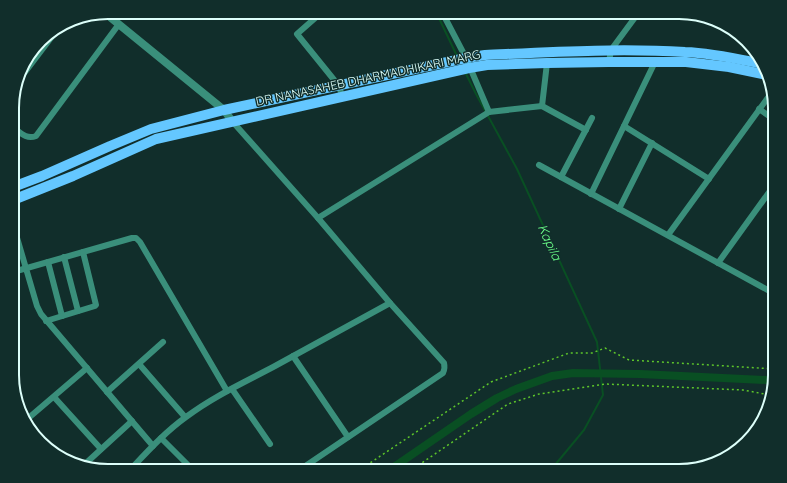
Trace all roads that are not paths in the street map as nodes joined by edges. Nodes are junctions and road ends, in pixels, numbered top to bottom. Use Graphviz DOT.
graph roads {
  1 [pos="113,19"];
  2 [pos="314,19"];
  3 [pos="446,19"];
  4 [pos="634,19"];
  5 [pos="120,24"];
  6 [pos="611,50"];
  7 [pos="609,62"];
  8 [pos="655,62"];
  9 [pos="755,62"];
  10 [pos="468,63"];
  11 [pos="548,63"];
  12 [pos="761,74"];
  13 [pos="339,86"];
  14 [pos="342,96"];
  15 [pos="767,98"];
  16 [pos="542,106"];
  17 [pos="760,109"];
  18 [pos="224,110"];
  19 [pos="488,112"];
  20 [pos="768,115"];
  21 [pos="592,118"];
  22 [pos="232,121"];
  23 [pos="624,126"];
  24 [pos="586,130"];
  25 [pos="19,132"];
  26 [pos="652,143"];
  27 [pos="539,165"];
  28 [pos="561,178"];
  29 [pos="710,179"];
  30 [pos="19,185"];
  31 [pos="591,194"];
  32 [pos="768,194"];
  33 [pos="19,198"];
  34 [pos="619,209"];
  35 [pos="318,218"];
  36 [pos="668,235"];
  37 [pos="19,244"];
  38 [pos="83,252"];
  39 [pos="64,257"];
  40 [pos="48,262"];
  41 [pos="718,263"];
  42 [pos="26,268"];
  43 [pos="19,270"];
  44 [pos="768,290"];
  45 [pos="390,303"];
  46 [pos="78,311"];
  47 [pos="62,316"];
  48 [pos="46,321"];
  49 [pos="163,342"];
  50 [pos="293,356"];
  51 [pos="139,364"];
  52 [pos="87,368"];
  53 [pos="229,390"];
  54 [pos="107,392"];
  55 [pos="54,396"];
  56 [pos="185,417"];
  57 [pos="30,418"];
  58 [pos="132,421"];
  59 [pos="348,437"];
  60 [pos="161,438"];
  61 [pos="270,444"];
  62 [pos="153,446"];
  63 [pos="101,449"];
  64 [pos="88,461"];
  65 [pos="136,464"];
  66 [pos="187,464"];
  67 [pos="308,464"];
  1 -- 5 [label="street"];
  2 -- 13 [label="street"];
  3 -- 10 [label="street"];
  4 -- 6 [label="street"];
  5 -- 18 [label="street"];
  5 -- 25 [label="street"];
  6 -- 7 [label="street"];
  6 -- 9 [label="main road, DR NANASAHEB DHARMADHIKARI MARG"];
  6 -- 10 [label="main road, DR NANASAHEB DHARMADHIKARI MARG"];
  7 -- 8 [label="main road, DR NANASAHEB DHARMADHIKARI MARG"];
  7 -- 11 [label="main road, DR NANASAHEB DHARMADHIKARI MARG"];
  8 -- 12 [label="main road, DR NANASAHEB DHARMADHIKARI MARG"];
  8 -- 23 [label="street"];
  10 -- 11 [label="main road, DR NANASAHEB DHARMADHIKARI MARG"];
  10 -- 13 [label="main road, DR NANASAHEB DHARMADHIKARI MARG"];
  10 -- 14 [label="main road, DR NANASAHEB DHARMADHIKARI MARG"];
  10 -- 19 [label="street"];
  11 -- 16 [label="street"];
  13 -- 14 [label="street"];
  13 -- 18 [label="main road, DR NANASAHEB DHARMADHIKARI MARG"];
  14 -- 22 [label="main road, DR NANASAHEB DHARMADHIKARI MARG"];
  15 -- 17 [label="street"];
  16 -- 19 [label="street"];
  16 -- 24 [label="street"];
  17 -- 20 [label="street"];
  17 -- 29 [label="street"];
  18 -- 22 [label="street"];
  18 -- 30 [label="main road, DR NANASAHEB DHARMADHIKARI MARG"];
  19 -- 35 [label="street"];
  21 -- 24 [label="street"];
  22 -- 33 [label="main road, DR NANASAHEB DHARMADHIKARI MARG"];
  22 -- 35 [label="street"];
  23 -- 26 [label="street"];
  23 -- 31 [label="street"];
  24 -- 28 [label="street"];
  26 -- 29 [label="street"];
  26 -- 34 [label="street"];
  27 -- 28 [label="street"];
  28 -- 31 [label="street"];
  29 -- 36 [label="street"];
  31 -- 34 [label="street"];
  32 -- 41 [label="street"];
  34 -- 36 [label="street"];
  35 -- 45 [label="street"];
  36 -- 41 [label="street"];
  37 -- 42 [label="street"];
  38 -- 39 [label="street"];
  38 -- 46 [label="street"];
  38 -- 53 [label="street"];
  39 -- 40 [label="street"];
  39 -- 46 [label="street"];
  40 -- 42 [label="street"];
  40 -- 47 [label="street"];
  41 -- 44 [label="street"];
  42 -- 43 [label="street"];
  42 -- 48 [label="street"];
  45 -- 50 [label="street"];
  45 -- 59 [label="street"];
  46 -- 47 [label="street"];
  47 -- 48 [label="street"];
  48 -- 52 [label="street"];
  49 -- 51 [label="street"];
  50 -- 53 [label="street"];
  50 -- 59 [label="street"];
  51 -- 54 [label="street"];
  51 -- 56 [label="street"];
  52 -- 54 [label="street"];
  52 -- 55 [label="street"];
  53 -- 56 [label="street"];
  53 -- 61 [label="street"];
  54 -- 58 [label="street"];
  55 -- 57 [label="street"];
  55 -- 63 [label="street"];
  56 -- 60 [label="street"];
  58 -- 62 [label="street"];
  58 -- 63 [label="street"];
  59 -- 67 [label="street"];
  60 -- 62 [label="street"];
  60 -- 66 [label="street"];
  62 -- 65 [label="street"];
  63 -- 64 [label="street"];
}
